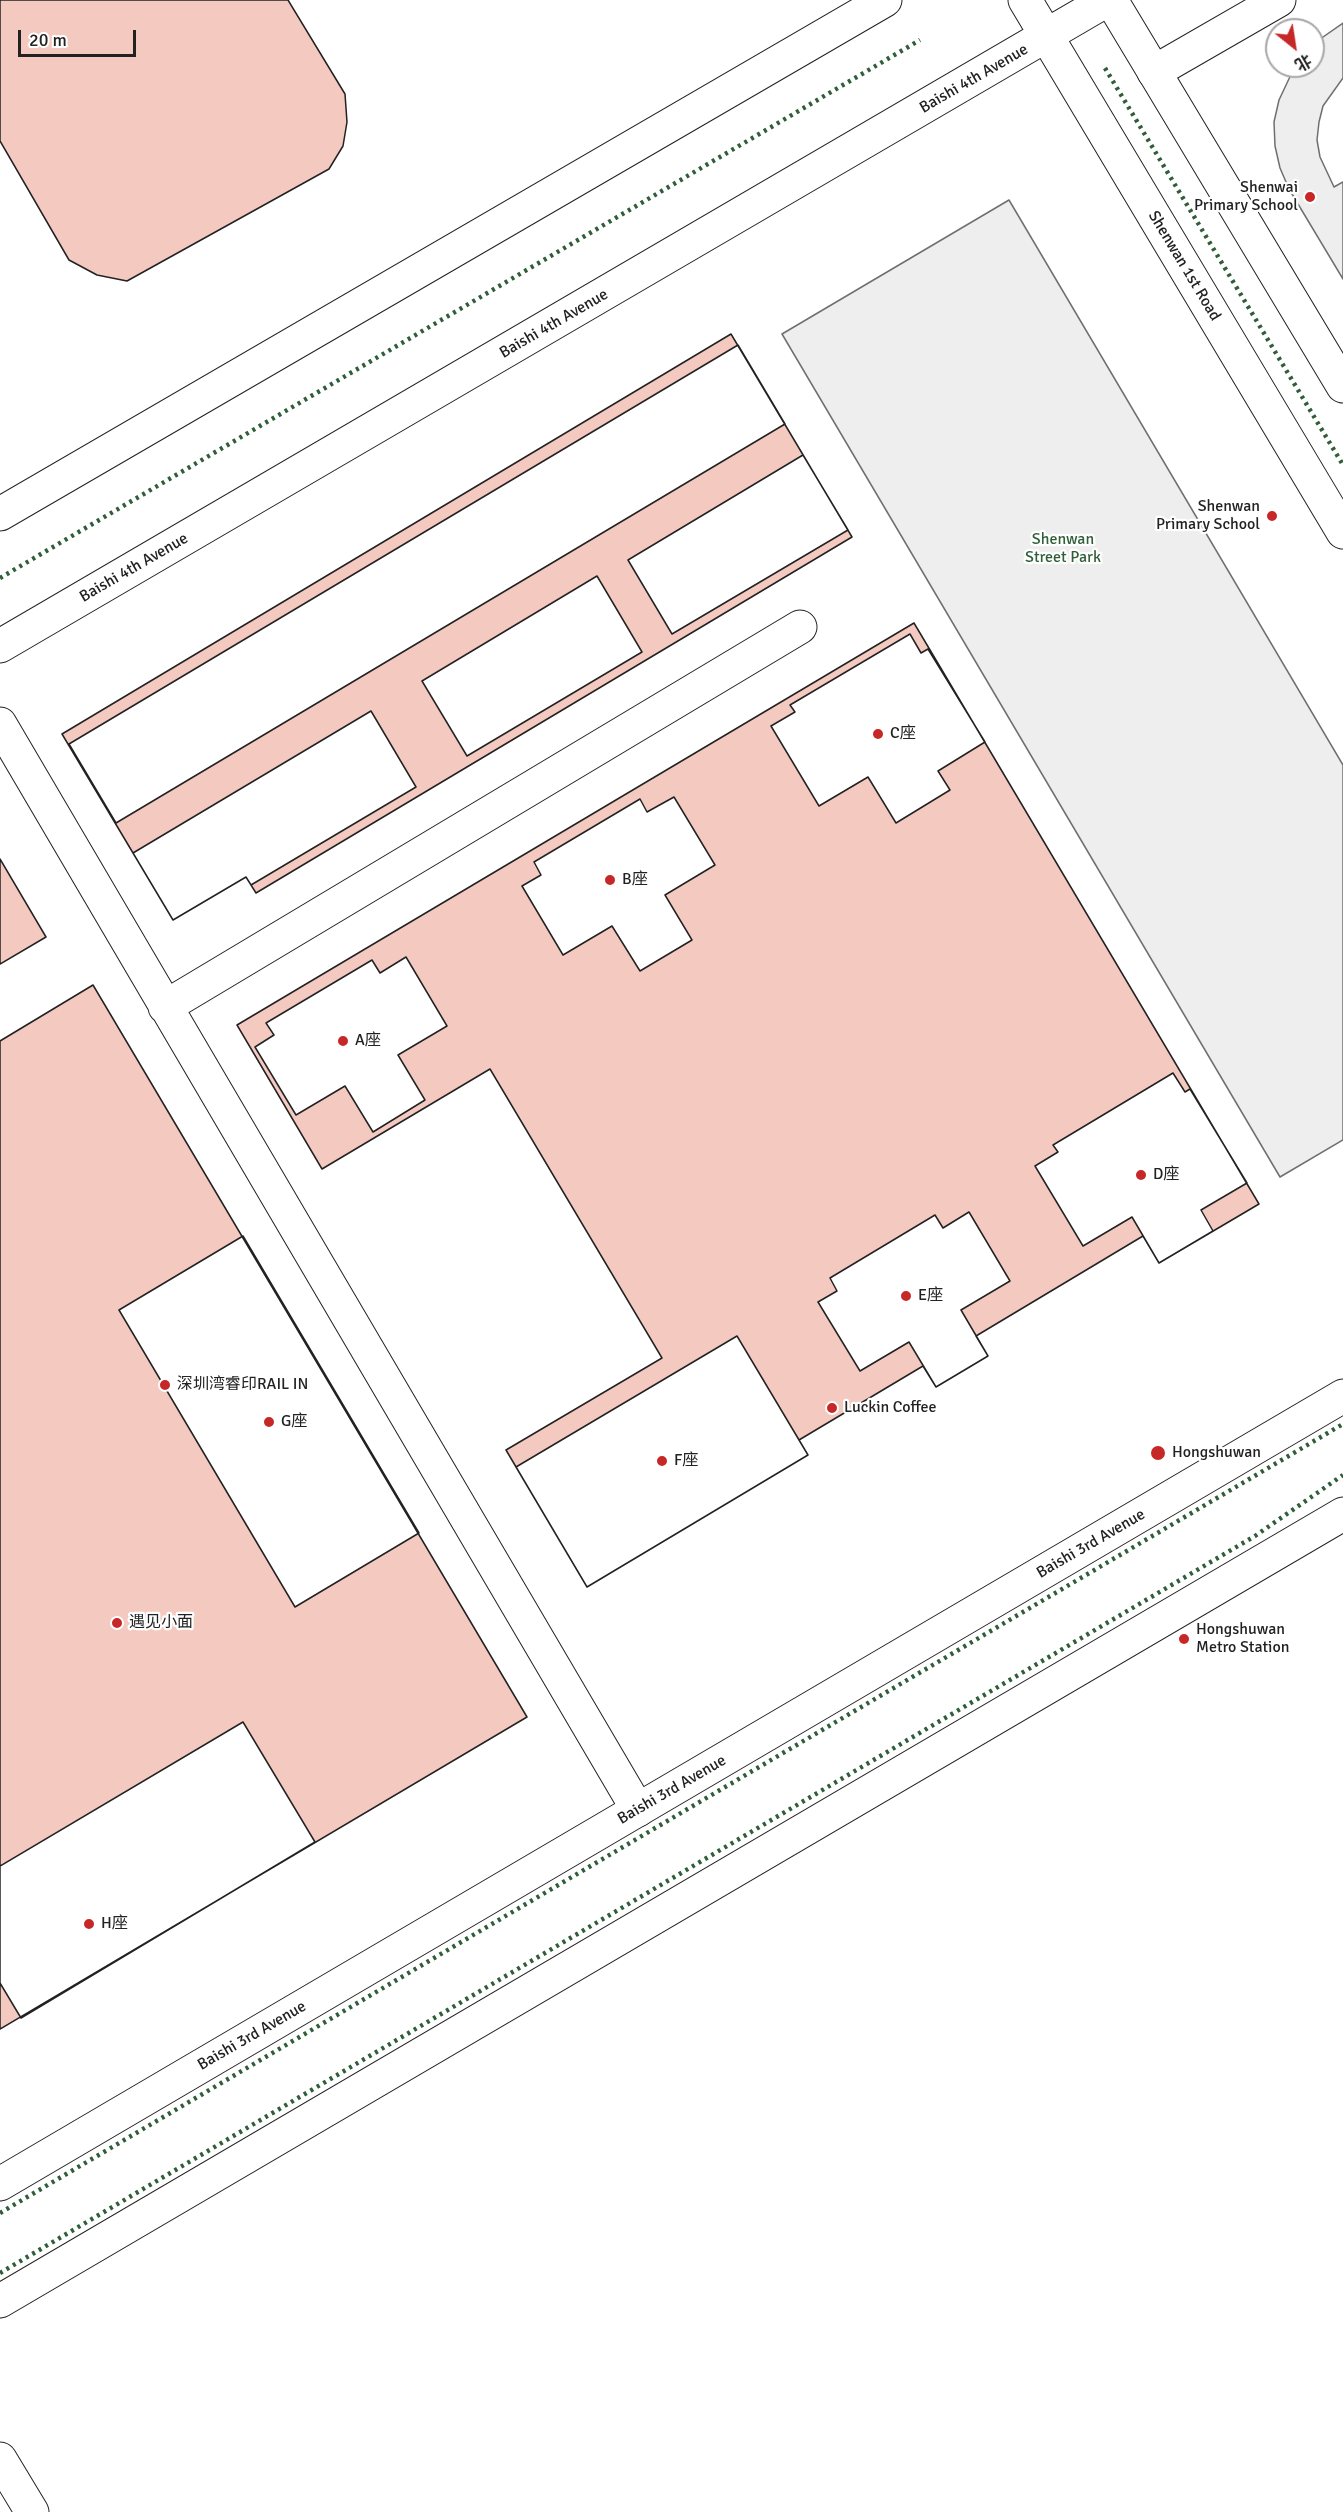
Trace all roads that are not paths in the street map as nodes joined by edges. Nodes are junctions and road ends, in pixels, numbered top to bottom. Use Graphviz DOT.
graph roads {
  1 [pos="885,0"];
  2 [pos="1025,0"];
  3 [pos="1109,0"];
  4 [pos="1279,0"];
  5 [pos="1047,37"];
  6 [pos="1154,72"];
  7 [pos="1343,386"];
  8 [pos="0,514"];
  9 [pos="1343,532"];
  10 [pos="800,627"];
  11 [pos="0,646"];
  12 [pos="0,724"];
  13 [pos="165,1007"];
  14 [pos="1343,1396"];
  15 [pos="1343,1514"];
  16 [pos="638,1809"];
  17 [pos="0,2184"];
  18 [pos="0,2301"];
  19 [pos="0,2459"];
  20 [pos="32,2512"];
  1 -- 8 [label="street"];
  2 -- 5 [label="street, Shenwan 1st Road"];
  3 -- 5 [label="street, Baishi 4th Avenue"];
  3 -- 6 [label="street"];
  4 -- 6 [label="street"];
  5 -- 9 [label="street, Shenwan 1st Road"];
  5 -- 11 [label="street, Baishi 4th Avenue"];
  6 -- 7 [label="street"];
  10 -- 13 [label="street"];
  12 -- 13 [label="street"];
  13 -- 16 [label="street"];
  14 -- 16 [label="street, Baishi 3rd Avenue"];
  15 -- 18 [label="street"];
  16 -- 17 [label="street, Baishi 3rd Avenue"];
  19 -- 20 [label="street"];
}
